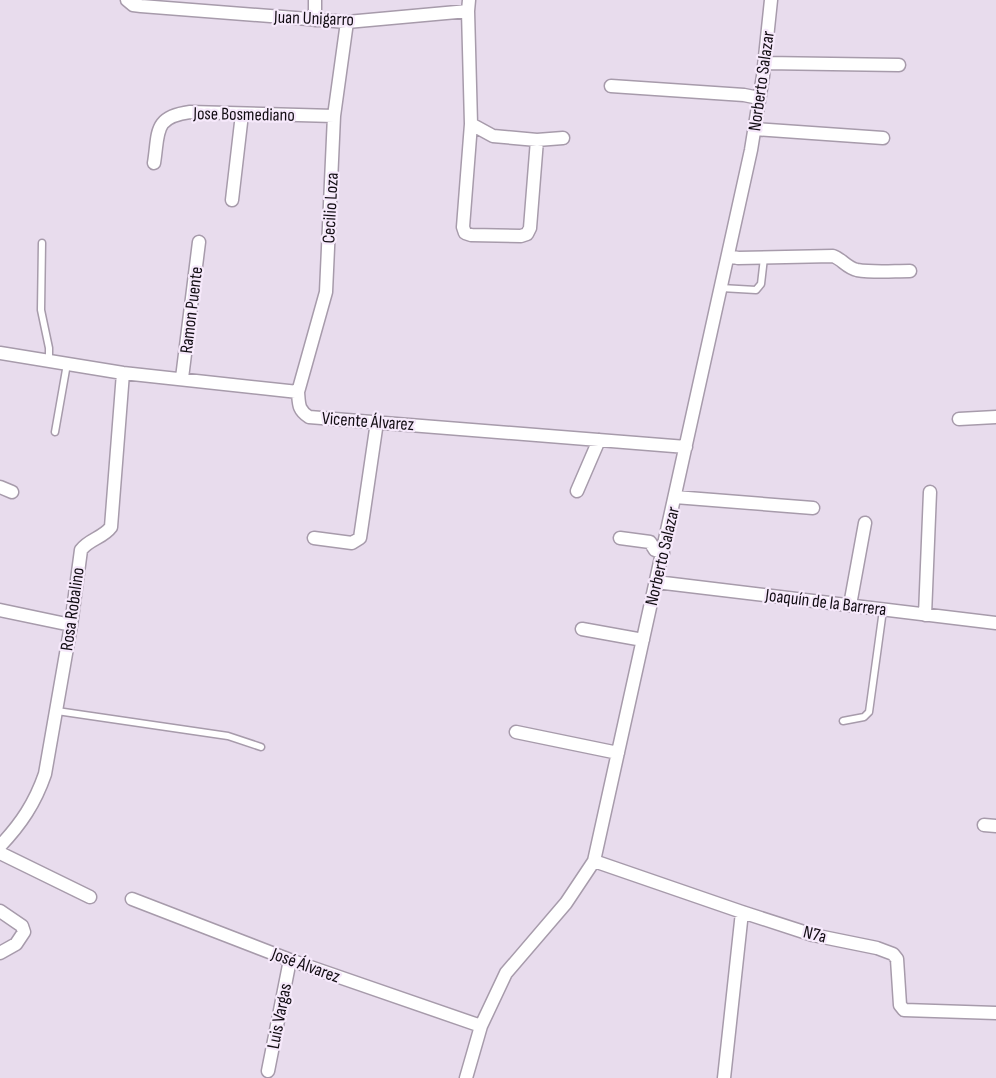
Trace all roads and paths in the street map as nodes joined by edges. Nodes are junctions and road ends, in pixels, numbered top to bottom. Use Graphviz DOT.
graph roads {
  1 [pos="127,0"];
  2 [pos="315,0"];
  3 [pos="771,0"];
  4 [pos="468,5"];
  5 [pos="315,20"];
  6 [pos="347,22"];
  7 [pos="765,63"];
  8 [pos="899,64"];
  9 [pos="611,86"];
  10 [pos="759,98"];
  11 [pos="242,114"];
  12 [pos="334,117"];
  13 [pos="471,124"];
  14 [pos="754,129"];
  15 [pos="563,138"];
  16 [pos="883,138"];
  17 [pos="537,140"];
  18 [pos="154,163"];
  19 [pos="232,200"];
  20 [pos="42,243"];
  21 [pos="199,243"];
  22 [pos="728,256"];
  23 [pos="764,257"];
  24 [pos="910,271"];
  25 [pos="721,288"];
  26 [pos="0,353"];
  27 [pos="49,361"];
  28 [pos="67,364"];
  29 [pos="123,373"];
  30 [pos="182,378"];
  31 [pos="298,392"];
  32 [pos="996,417"];
  33 [pos="959,419"];
  34 [pos="377,422"];
  35 [pos="55,432"];
  36 [pos="599,440"];
  37 [pos="686,447"];
  38 [pos="0,487"];
  39 [pos="577,491"];
  40 [pos="12,492"];
  41 [pos="930,492"];
  42 [pos="675,497"];
  43 [pos="813,508"];
  44 [pos="866,523"];
  45 [pos="314,538"];
  46 [pos="620,538"];
  47 [pos="663,553"];
  48 [pos="656,582"];
  49 [pos="850,605"];
  50 [pos="0,610"];
  51 [pos="883,610"];
  52 [pos="924,615"];
  53 [pos="996,623"];
  54 [pos="71,625"];
  55 [pos="582,629"];
  56 [pos="643,640"];
  57 [pos="57,711"];
  58 [pos="843,721"];
  59 [pos="516,732"];
  60 [pos="261,747"];
  61 [pos="618,753"];
  62 [pos="3,839"];
  63 [pos="0,853"];
  64 [pos="594,861"];
  65 [pos="90,897"];
  66 [pos="132,899"];
  67 [pos="0,911"];
  68 [pos="742,912"];
  69 [pos="0,953"];
  70 [pos="290,960"];
  71 [pos="996,1013"];
  72 [pos="481,1026"];
  73 [pos="268,1071"];
  74 [pos="466,1078"];
  75 [pos="724,1078"];
  1 -- 5 [label="street, Juan Unigarro"];
  2 -- 5 [label="street"];
  3 -- 7 [label="street, Norberto Salazar"];
  4 -- 6 [label="street, Juan Unigarro"];
  4 -- 13 [label="street"];
  5 -- 6 [label="street, Juan Unigarro"];
  6 -- 12 [label="street, Cecilio Loza"];
  7 -- 8 [label="street"];
  7 -- 10 [label="street, Norberto Salazar"];
  9 -- 10 [label="street"];
  10 -- 14 [label="street, Norberto Salazar"];
  11 -- 12 [label="street, Jose Bosmediano"];
  11 -- 18 [label="street, Jose Bosmediano"];
  11 -- 19 [label="street"];
  12 -- 31 [label="street, Cecilio Loza"];
  13 -- 17 [label="street"];
  13 -- 17 [label="street"];
  14 -- 16 [label="street"];
  14 -- 22 [label="street, Norberto Salazar"];
  15 -- 17 [label="street"];
  20 -- 27 [label="lane"];
  21 -- 30 [label="street, Ramon Puente"];
  22 -- 23 [label="street"];
  22 -- 25 [label="street, Norberto Salazar"];
  23 -- 24 [label="street"];
  23 -- 25 [label="lane"];
  25 -- 37 [label="street, Norberto Salazar"];
  26 -- 27 [label="street"];
  27 -- 28 [label="street"];
  28 -- 29 [label="street"];
  28 -- 35 [label="lane"];
  29 -- 30 [label="street"];
  29 -- 54 [label="street, Rosa Robalino"];
  30 -- 31 [label="street"];
  31 -- 34 [label="street, Vicente Álvarez"];
  32 -- 33 [label="street"];
  34 -- 36 [label="street, Vicente Álvarez"];
  34 -- 45 [label="street"];
  36 -- 37 [label="street, Vicente Álvarez"];
  36 -- 39 [label="street"];
  37 -- 42 [label="street, Norberto Salazar"];
  38 -- 40 [label="street"];
  41 -- 52 [label="street"];
  42 -- 43 [label="street"];
  42 -- 47 [label="street, Norberto Salazar"];
  44 -- 49 [label="street"];
  46 -- 47 [label="street"];
  47 -- 48 [label="street, Norberto Salazar"];
  48 -- 49 [label="street, Joaquín de la Barrera"];
  48 -- 56 [label="street, Norberto Salazar"];
  49 -- 51 [label="street, Joaquín de la Barrera"];
  50 -- 54 [label="street"];
  51 -- 52 [label="street, Joaquín de la Barrera"];
  51 -- 58 [label="lane"];
  52 -- 53 [label="street, Joaquín de la Barrera"];
  54 -- 57 [label="street, Rosa Robalino"];
  55 -- 56 [label="street"];
  56 -- 61 [label="street, Norberto Salazar"];
  57 -- 60 [label="lane"];
  57 -- 62 [label="street, Rosa Robalino"];
  59 -- 61 [label="street"];
  61 -- 64 [label="street, Norberto Salazar"];
  63 -- 65 [label="street"];
  64 -- 68 [label="street, N7a"];
  64 -- 72 [label="street, Norberto Salazar"];
  66 -- 70 [label="street, José Álvarez"];
  67 -- 69 [label="street"];
  68 -- 71 [label="street, N7a"];
  68 -- 75 [label="street"];
  70 -- 72 [label="street, José Álvarez"];
  70 -- 73 [label="street, Luis Vargas"];
  72 -- 74 [label="street, Norberto Salazar"];
}
